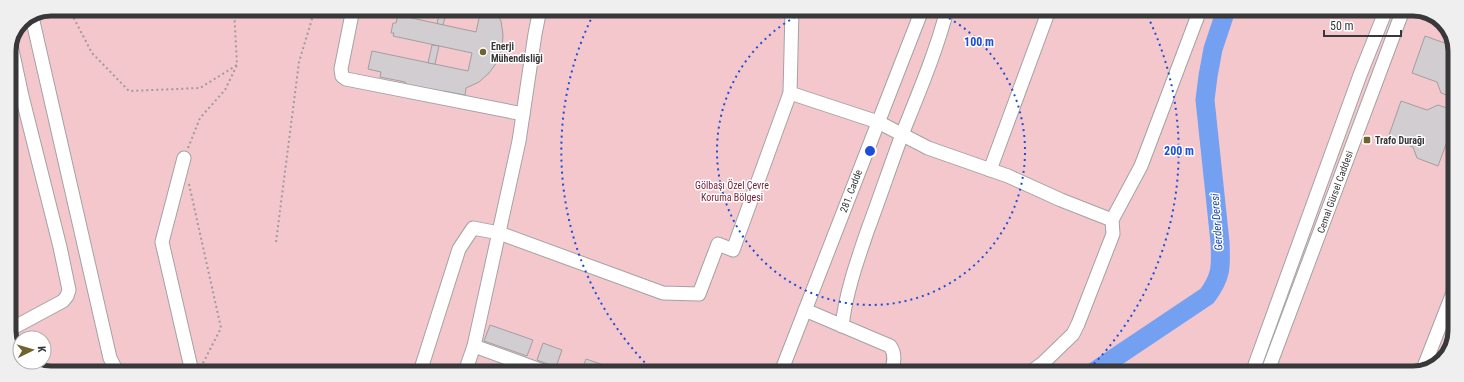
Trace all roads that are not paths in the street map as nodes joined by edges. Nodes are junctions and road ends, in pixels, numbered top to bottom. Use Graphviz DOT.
graph roads {
  1 [pos="352,16"];
  2 [pos="539,16"];
  3 [pos="792,16"];
  4 [pos="920,16"];
  5 [pos="945,16"];
  6 [pos="1047,16"];
  7 [pos="1198,16"];
  8 [pos="1384,16"];
  9 [pos="1400,16"];
  10 [pos="33,21"];
  11 [pos="16,68"];
  12 [pos="790,93"];
  13 [pos="523,114"];
  14 [pos="878,122"];
  15 [pos="902,134"];
  16 [pos="184,158"];
  17 [pos="990,170"];
  18 [pos="1112,220"];
  19 [pos="499,234"];
  20 [pos="1448,306"];
  21 [pos="805,310"];
  22 [pos="16,326"];
  23 [pos="842,326"];
  24 [pos="474,346"];
  25 [pos="1427,363"];
  26 [pos="114,366"];
  27 [pos="196,366"];
  28 [pos="422,366"];
  29 [pos="468,366"];
  30 [pos="529,366"];
  31 [pos="783,366"];
  32 [pos="892,366"];
  33 [pos="1040,366"];
  34 [pos="1255,366"];
  35 [pos="1270,366"];
  1 -- 13 [label="street"];
  2 -- 13 [label="street"];
  3 -- 12 [label="street"];
  4 -- 14 [label="street, 281. Cadde"];
  5 -- 15 [label="street"];
  6 -- 17 [label="street"];
  7 -- 18 [label="street"];
  8 -- 34 [label="street, Cemal Gürsel Caddesi"];
  9 -- 35 [label="street, Cemal Gürsel Caddesi"];
  10 -- 26 [label="street"];
  11 -- 22 [label="street"];
  12 -- 14 [label="street"];
  12 -- 19 [label="street"];
  13 -- 19 [label="street"];
  14 -- 15 [label="street"];
  14 -- 21 [label="street, 281. Cadde"];
  15 -- 17 [label="street"];
  15 -- 23 [label="street"];
  16 -- 27 [label="street"];
  17 -- 18 [label="street"];
  18 -- 33 [label="street"];
  19 -- 24 [label="street"];
  19 -- 28 [label="street"];
  20 -- 25 [label="street"];
  21 -- 23 [label="street"];
  21 -- 31 [label="street, 281. Cadde"];
  23 -- 32 [label="street"];
  24 -- 29 [label="street"];
  24 -- 30 [label="street"];
}
